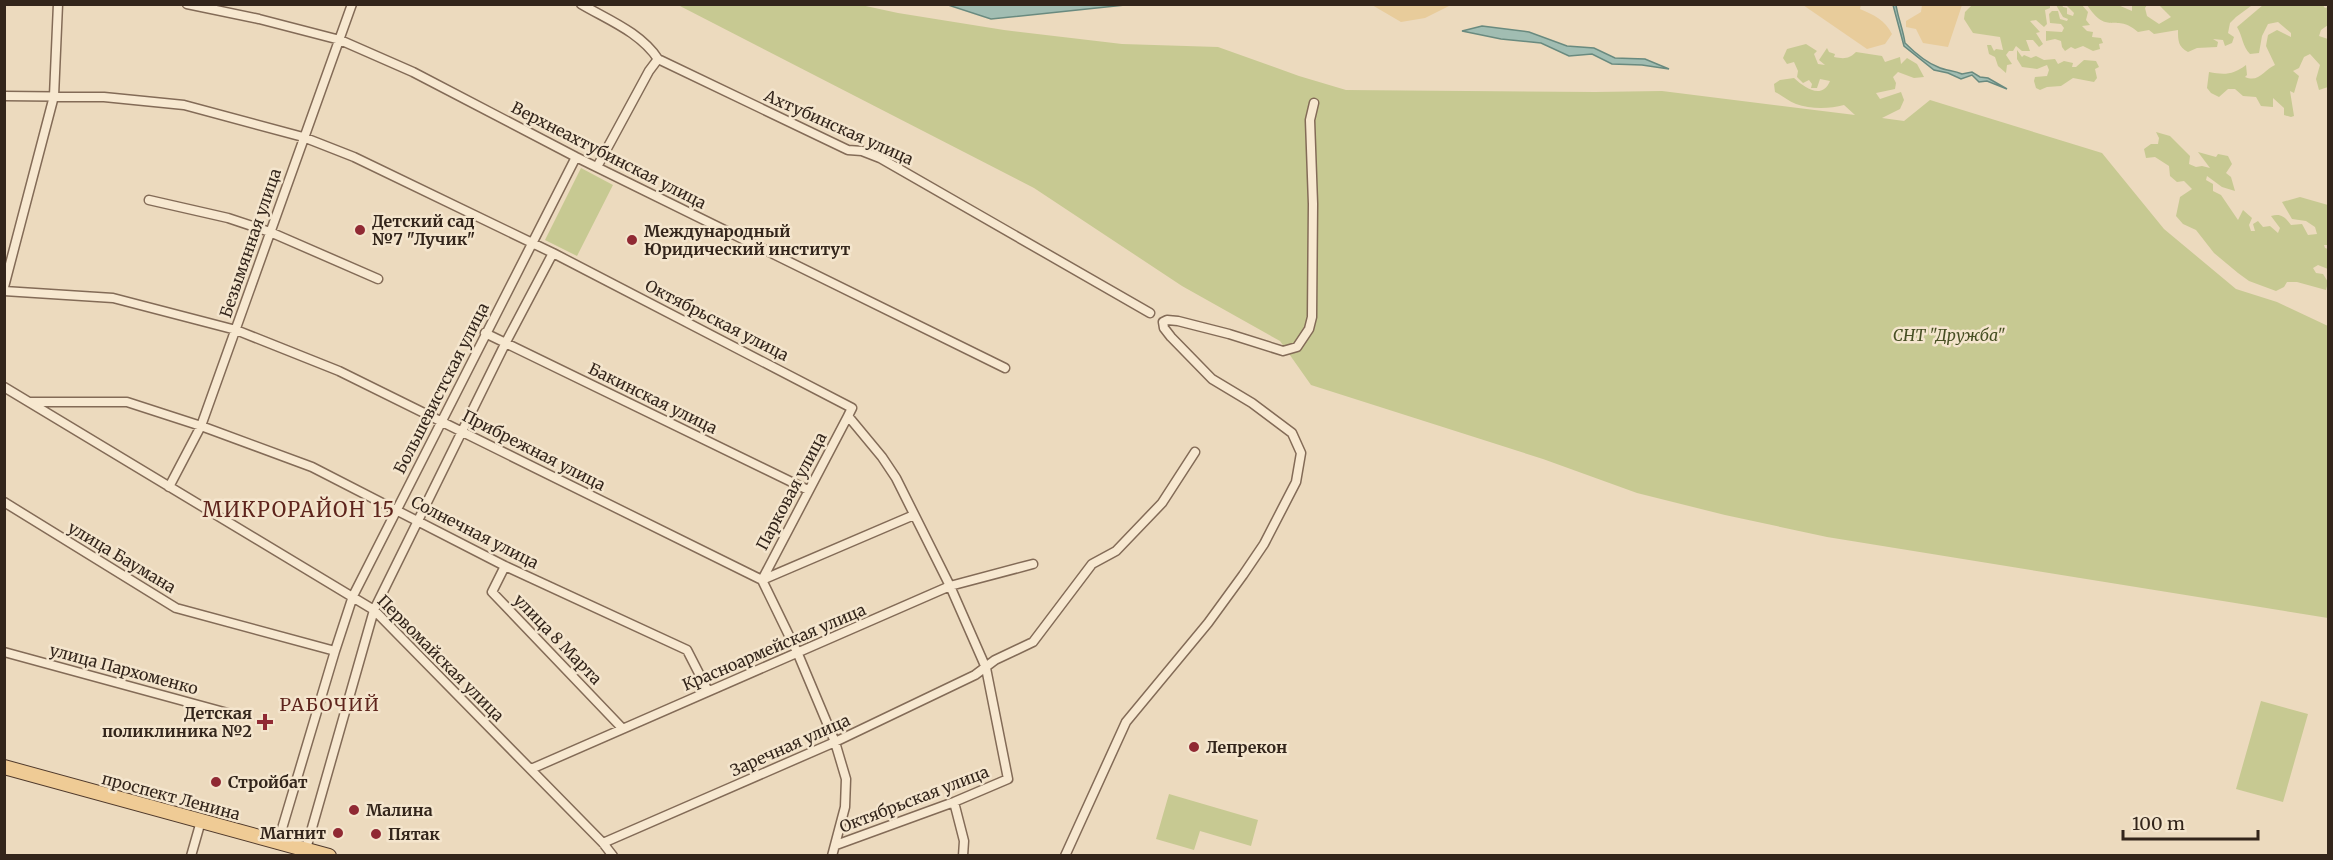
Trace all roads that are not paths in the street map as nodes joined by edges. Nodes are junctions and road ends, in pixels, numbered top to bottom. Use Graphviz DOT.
graph roads {
  1 [pos="58,4"];
  2 [pos="187,4"];
  3 [pos="352,4"];
  4 [pos="581,4"];
  5 [pos="340,40"];
  6 [pos="658,59"];
  7 [pos="4,96"];
  8 [pos="54,96"];
  9 [pos="1314,103"];
  10 [pos="303,137"];
  11 [pos="576,157"];
  12 [pos="597,167"];
  13 [pos="149,200"];
  14 [pos="270,232"];
  15 [pos="532,242"];
  16 [pos="554,253"];
  17 [pos="378,279"];
  18 [pos="4,289"];
  19 [pos="1150,313"];
  20 [pos="236,330"];
  21 [pos="485,333"];
  22 [pos="506,342"];
  23 [pos="1005,368"];
  24 [pos="4,387"];
  25 [pos="30,402"];
  26 [pos="848,416"];
  27 [pos="441,420"];
  28 [pos="201,426"];
  29 [pos="464,431"];
  30 [pos="1195,452"];
  31 [pos="169,487"];
  32 [pos="808,490"];
  33 [pos="4,502"];
  34 [pos="397,510"];
  35 [pos="914,515"];
  36 [pos="419,520"];
  37 [pos="1033,564"];
  38 [pos="505,566"];
  39 [pos="762,580"];
  40 [pos="950,586"];
  41 [pos="353,596"];
  42 [pos="374,610"];
  43 [pos="335,651"];
  44 [pos="4,652"];
  45 [pos="798,654"];
  46 [pos="986,668"];
  47 [pos="708,691"];
  48 [pos="236,715"];
  49 [pos="622,728"];
  50 [pos="834,742"];
  51 [pos="4,767"];
  52 [pos="531,769"];
  53 [pos="954,802"];
  54 [pos="201,821"];
  55 [pos="278,842"];
  56 [pos="603,843"];
  57 [pos="836,845"];
  58 [pos="306,849"];
  59 [pos="191,855"];
  60 [pos="329,855"];
  61 [pos="613,855"];
  62 [pos="832,855"];
  63 [pos="963,855"];
  64 [pos="1065,855"];
  1 -- 8 [label="street"];
  2 -- 5 [label="street, Верхнеахтубинская улица"];
  3 -- 5 [label="street, Безымянная улица"];
  4 -- 6 [label="street, Ахтубинская улица"];
  5 -- 10 [label="street, Безымянная улица"];
  5 -- 11 [label="street, Верхнеахтубинская улица"];
  6 -- 12 [label="street"];
  6 -- 19 [label="street, Ахтубинская улица"];
  7 -- 8 [label="street, Октябрьская улица"];
  8 -- 10 [label="street, Октябрьская улица"];
  8 -- 18 [label="street"];
  9 -- 64 [label="street"];
  10 -- 14 [label="street, Безымянная улица"];
  10 -- 15 [label="street, Октябрьская улица"];
  11 -- 12 [label="street, Верхнеахтубинская улица"];
  11 -- 15 [label="street, Большевистская улица"];
  12 -- 23 [label="street, Верхнеахтубинская улица"];
  13 -- 14 [label="street"];
  14 -- 17 [label="street"];
  14 -- 20 [label="street, Безымянная улица"];
  15 -- 16 [label="street, Октябрьская улица"];
  15 -- 21 [label="street, Большевистская улица"];
  16 -- 22 [label="street"];
  16 -- 26 [label="street, Октябрьская улица"];
  18 -- 20 [label="street, Прибрежная улица"];
  20 -- 27 [label="street, Прибрежная улица"];
  20 -- 28 [label="street, Безымянная улица"];
  21 -- 22 [label="street, Бакинская улица"];
  21 -- 27 [label="street, Большевистская улица"];
  22 -- 29 [label="street"];
  22 -- 32 [label="street, Бакинская улица"];
  24 -- 25 [label="street, Первомайская улица"];
  25 -- 28 [label="street, Солнечная улица"];
  25 -- 31 [label="street, Первомайская улица"];
  26 -- 32 [label="street, Парковая улица"];
  26 -- 35 [label="street, Октябрьская улица"];
  27 -- 29 [label="street, Прибрежная улица"];
  27 -- 34 [label="street, Большевистская улица"];
  28 -- 31 [label="street, Безымянная улица"];
  28 -- 34 [label="street, Солнечная улица"];
  29 -- 36 [label="street"];
  29 -- 39 [label="street, Прибрежная улица"];
  30 -- 46 [label="street, Заречная улица"];
  31 -- 41 [label="street, Первомайская улица"];
  32 -- 39 [label="street, Парковая улица"];
  33 -- 43 [label="street, улица Баумана"];
  34 -- 36 [label="street, Солнечная улица"];
  34 -- 41 [label="street, Большевистская улица"];
  35 -- 39 [label="street"];
  35 -- 40 [label="street, Октябрьская улица"];
  36 -- 38 [label="street, Солнечная улица"];
  36 -- 42 [label="street"];
  37 -- 40 [label="street, Красноармейская улица"];
  38 -- 47 [label="street, Солнечная улица"];
  38 -- 49 [label="street, улица 8 Марта"];
  39 -- 45 [label="street"];
  40 -- 45 [label="street, Красноармейская улица"];
  40 -- 46 [label="street, Октябрьская улица"];
  41 -- 42 [label="street, Первомайская улица"];
  41 -- 43 [label="street, Большевистская улица"];
  42 -- 52 [label="street, Первомайская улица"];
  42 -- 58 [label="street"];
  43 -- 55 [label="street, Большевистская улица"];
  44 -- 48 [label="street, улица Пархоменко"];
  45 -- 47 [label="street, Красноармейская улица"];
  45 -- 50 [label="street"];
  46 -- 50 [label="street, Заречная улица"];
  46 -- 53 [label="street, Октябрьская улица"];
  47 -- 49 [label="street, Красноармейская улица"];
  49 -- 52 [label="street, Красноармейская улица"];
  50 -- 56 [label="street, Заречная улица"];
  50 -- 57 [label="street"];
  51 -- 54 [label="main road, проспект Ленина"];
  52 -- 56 [label="street, Первомайская улица"];
  53 -- 57 [label="street, Октябрьская улица"];
  53 -- 63 [label="street"];
  54 -- 55 [label="main road, проспект Ленина"];
  54 -- 59 [label="street"];
  55 -- 58 [label="main road, проспект Ленина"];
  56 -- 61 [label="street, Первомайская улица"];
  57 -- 62 [label="street"];
  58 -- 60 [label="main road, проспект Ленина"];
}
